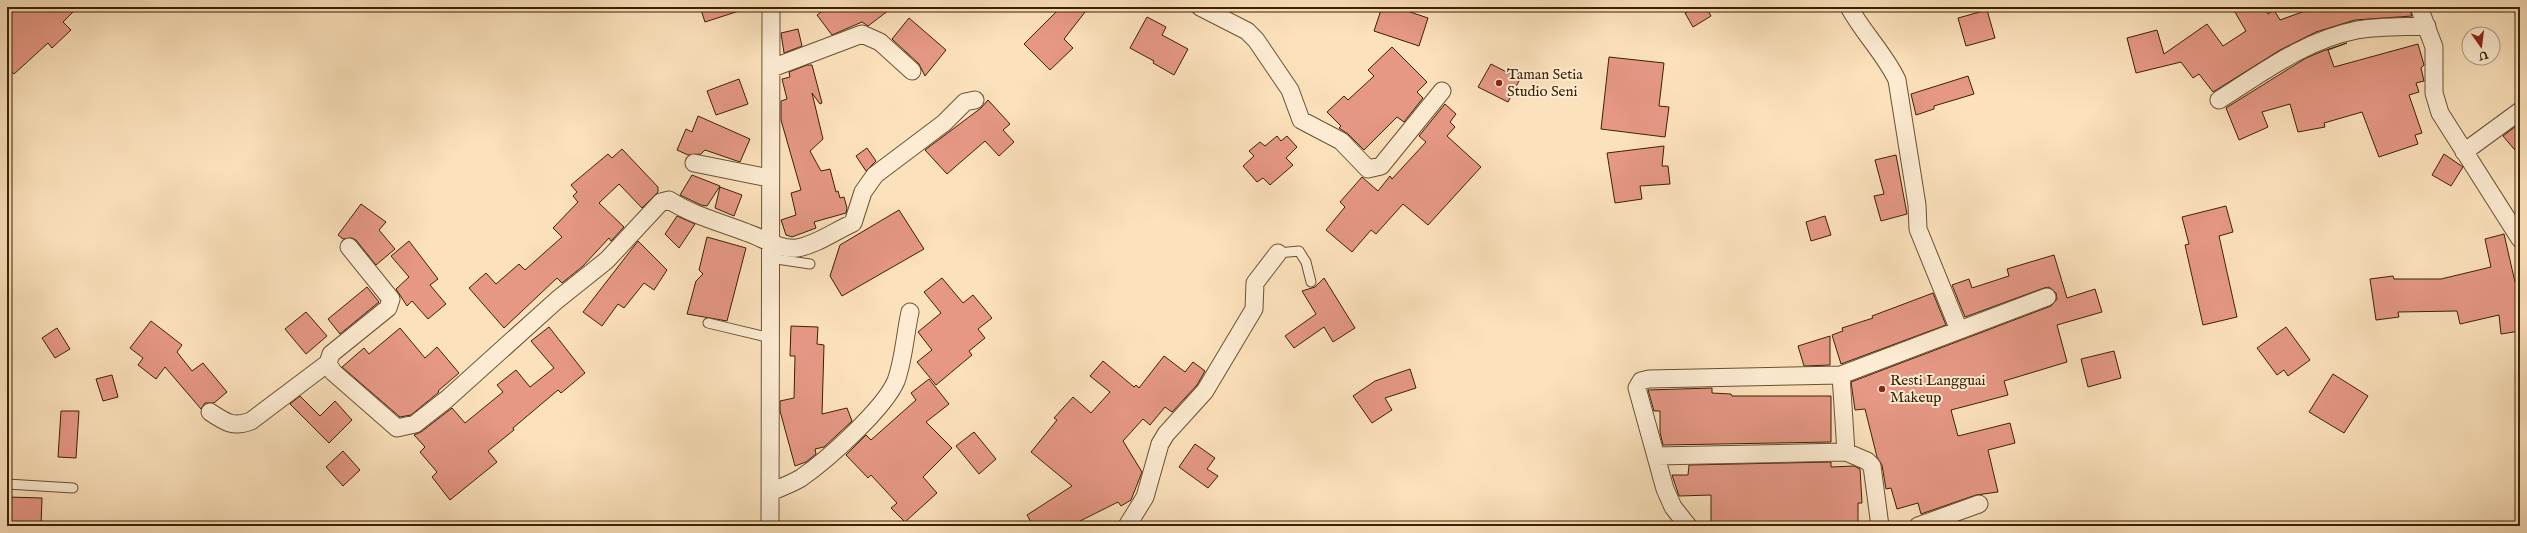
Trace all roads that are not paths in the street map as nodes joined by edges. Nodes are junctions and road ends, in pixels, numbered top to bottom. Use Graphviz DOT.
graph roads {
  1 [pos="771,7"];
  2 [pos="1200,7"];
  3 [pos="1849,7"];
  4 [pos="2420,7"];
  5 [pos="2427,26"];
  6 [pos="772,68"];
  7 [pos="912,71"];
  8 [pos="1442,91"];
  9 [pos="975,100"];
  10 [pos="2219,100"];
  11 [pos="2520,111"];
  12 [pos="2464,152"];
  13 [pos="694,163"];
  14 [pos="769,178"];
  15 [pos="2520,239"];
  16 [pos="349,247"];
  17 [pos="770,250"];
  18 [pos="1278,253"];
  19 [pos="810,264"];
  20 [pos="1312,282"];
  21 [pos="2047,297"];
  22 [pos="910,312"];
  23 [pos="708,323"];
  24 [pos="1959,330"];
  25 [pos="771,338"];
  26 [pos="328,363"];
  27 [pos="1841,375"];
  28 [pos="210,412"];
  29 [pos="1846,452"];
  30 [pos="1656,456"];
  31 [pos="7,484"];
  32 [pos="73,488"];
  33 [pos="770,492"];
  34 [pos="1979,504"];
  35 [pos="770,526"];
  36 [pos="1127,526"];
  37 [pos="1688,526"];
  38 [pos="1880,526"];
  39 [pos="1918,526"];
  1 -- 6 [label="street"];
  2 -- 8 [label="street"];
  3 -- 24 [label="street"];
  4 -- 5 [label="street"];
  5 -- 10 [label="street"];
  5 -- 12 [label="street"];
  6 -- 7 [label="street"];
  6 -- 14 [label="street"];
  9 -- 17 [label="street"];
  11 -- 12 [label="street"];
  12 -- 15 [label="street"];
  13 -- 14 [label="street"];
  14 -- 17 [label="street"];
  16 -- 26 [label="street"];
  17 -- 19 [label="lane"];
  17 -- 25 [label="street"];
  17 -- 26 [label="street"];
  18 -- 20 [label="lane"];
  18 -- 36 [label="street"];
  21 -- 24 [label="street"];
  22 -- 33 [label="street"];
  23 -- 25 [label="lane"];
  24 -- 27 [label="street"];
  25 -- 33 [label="street"];
  26 -- 28 [label="street"];
  27 -- 29 [label="street"];
  27 -- 30 [label="street"];
  29 -- 30 [label="street"];
  29 -- 38 [label="street"];
  30 -- 37 [label="street"];
  31 -- 32 [label="lane"];
  33 -- 35 [label="street"];
  34 -- 39 [label="street"];
}
